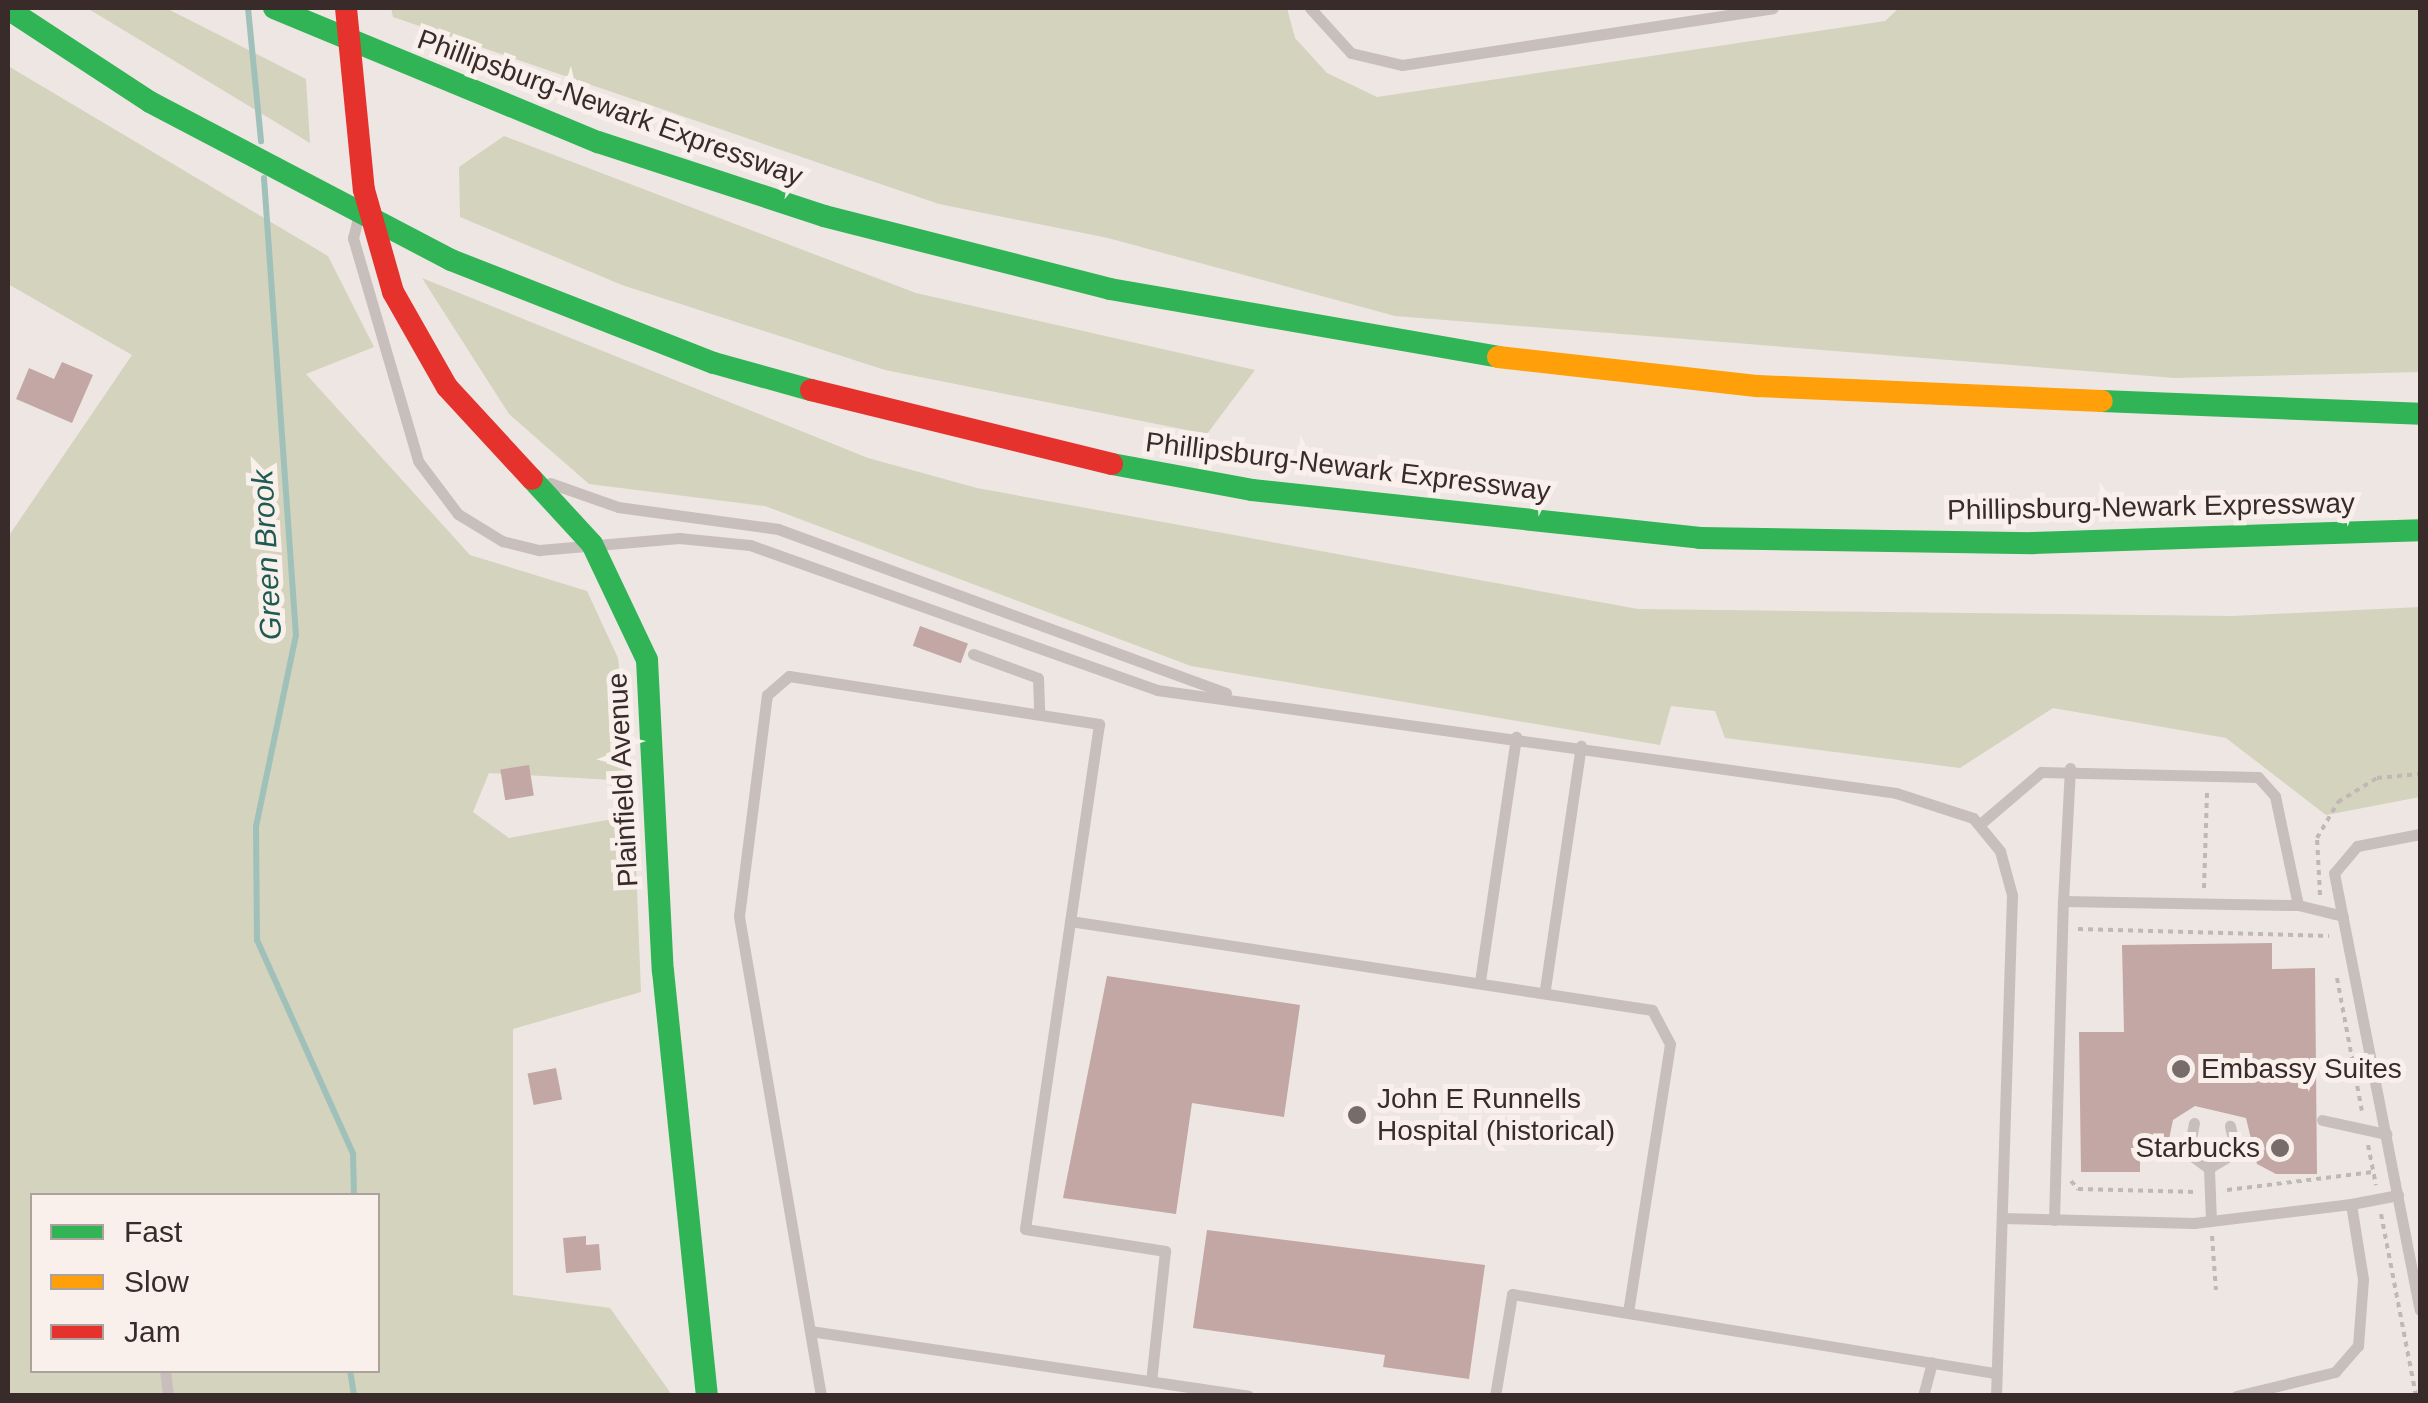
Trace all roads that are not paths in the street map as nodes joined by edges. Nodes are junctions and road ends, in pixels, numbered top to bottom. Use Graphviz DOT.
graph roads {
  1 [pos="274,8"];
  2 [pos="346,8"];
  3 [pos="1310,8"];
  4 [pos="1773,8"];
  5 [pos="8,9"];
  6 [pos="364,190"];
  7 [pos="2420,414"];
  8 [pos="525,472"];
  9 [pos="2420,530"];
  10 [pos="973,654"];
  11 [pos="1239,698"];
  12 [pos="1038,714"];
  13 [pos="1516,737"];
  14 [pos="1581,746"];
  15 [pos="2070,768"];
  16 [pos="1979,825"];
  17 [pos="2420,834"];
  18 [pos="2063,901"];
  19 [pos="2298,905"];
  20 [pos="2342,916"];
  21 [pos="1070,921"];
  22 [pos="1480,981"];
  23 [pos="1545,989"];
  24 [pos="2322,1120"];
  25 [pos="2194,1123"];
  26 [pos="2230,1126"];
  27 [pos="2386,1134"];
  28 [pos="2209,1168"];
  29 [pos="2398,1196"];
  30 [pos="2351,1204"];
  31 [pos="2002,1218"];
  32 [pos="2054,1220"];
  33 [pos="2211,1221"];
  34 [pos="2420,1310"];
  35 [pos="1628,1312"];
  36 [pos="810,1331"];
  37 [pos="1932,1362"];
  38 [pos="1997,1373"];
  39 [pos="1151,1381"];
  40 [pos="707,1396"];
  41 [pos="821,1396"];
  42 [pos="1248,1396"];
  43 [pos="1495,1396"];
  44 [pos="1923,1396"];
  45 [pos="1996,1396"];
  46 [pos="2236,1396"];
  1 -- 7 [label="main road, Phillipsburg-Newark Expressway"];
  2 -- 6 [label="main road, Plainfield Avenue"];
  3 -- 4 [label="lane"];
  5 -- 9 [label="main road, Phillipsburg-Newark Expressway"];
  6 -- 8 [label="main road, Plainfield Avenue"];
  6 -- 11 [label="lane"];
  8 -- 11 [label="lane"];
  8 -- 40 [label="main road, Plainfield Avenue"];
  10 -- 12 [label="lane"];
  11 -- 13 [label="lane"];
  12 -- 21 [label="lane"];
  12 -- 36 [label="lane"];
  13 -- 14 [label="lane"];
  13 -- 22 [label="lane"];
  14 -- 16 [label="lane"];
  14 -- 23 [label="lane"];
  15 -- 16 [label="lane"];
  15 -- 18 [label="lane"];
  15 -- 19 [label="lane"];
  16 -- 31 [label="lane"];
  17 -- 20 [label="lane"];
  18 -- 19 [label="lane"];
  18 -- 32 [label="lane"];
  19 -- 20 [label="lane"];
  20 -- 27 [label="lane"];
  21 -- 22 [label="lane"];
  21 -- 39 [label="lane"];
  22 -- 23 [label="lane"];
  23 -- 35 [label="lane"];
  24 -- 27 [label="lane"];
  25 -- 28 [label="lane"];
  26 -- 28 [label="lane"];
  27 -- 29 [label="lane"];
  28 -- 33 [label="lane"];
  29 -- 30 [label="lane"];
  29 -- 34 [label="lane"];
  30 -- 33 [label="lane"];
  30 -- 46 [label="lane"];
  31 -- 32 [label="lane"];
  31 -- 38 [label="lane"];
  32 -- 33 [label="lane"];
  35 -- 37 [label="lane"];
  35 -- 43 [label="lane"];
  36 -- 39 [label="lane"];
  36 -- 41 [label="lane"];
  37 -- 38 [label="lane"];
  37 -- 44 [label="lane"];
  38 -- 45 [label="lane"];
  39 -- 42 [label="lane"];
}
